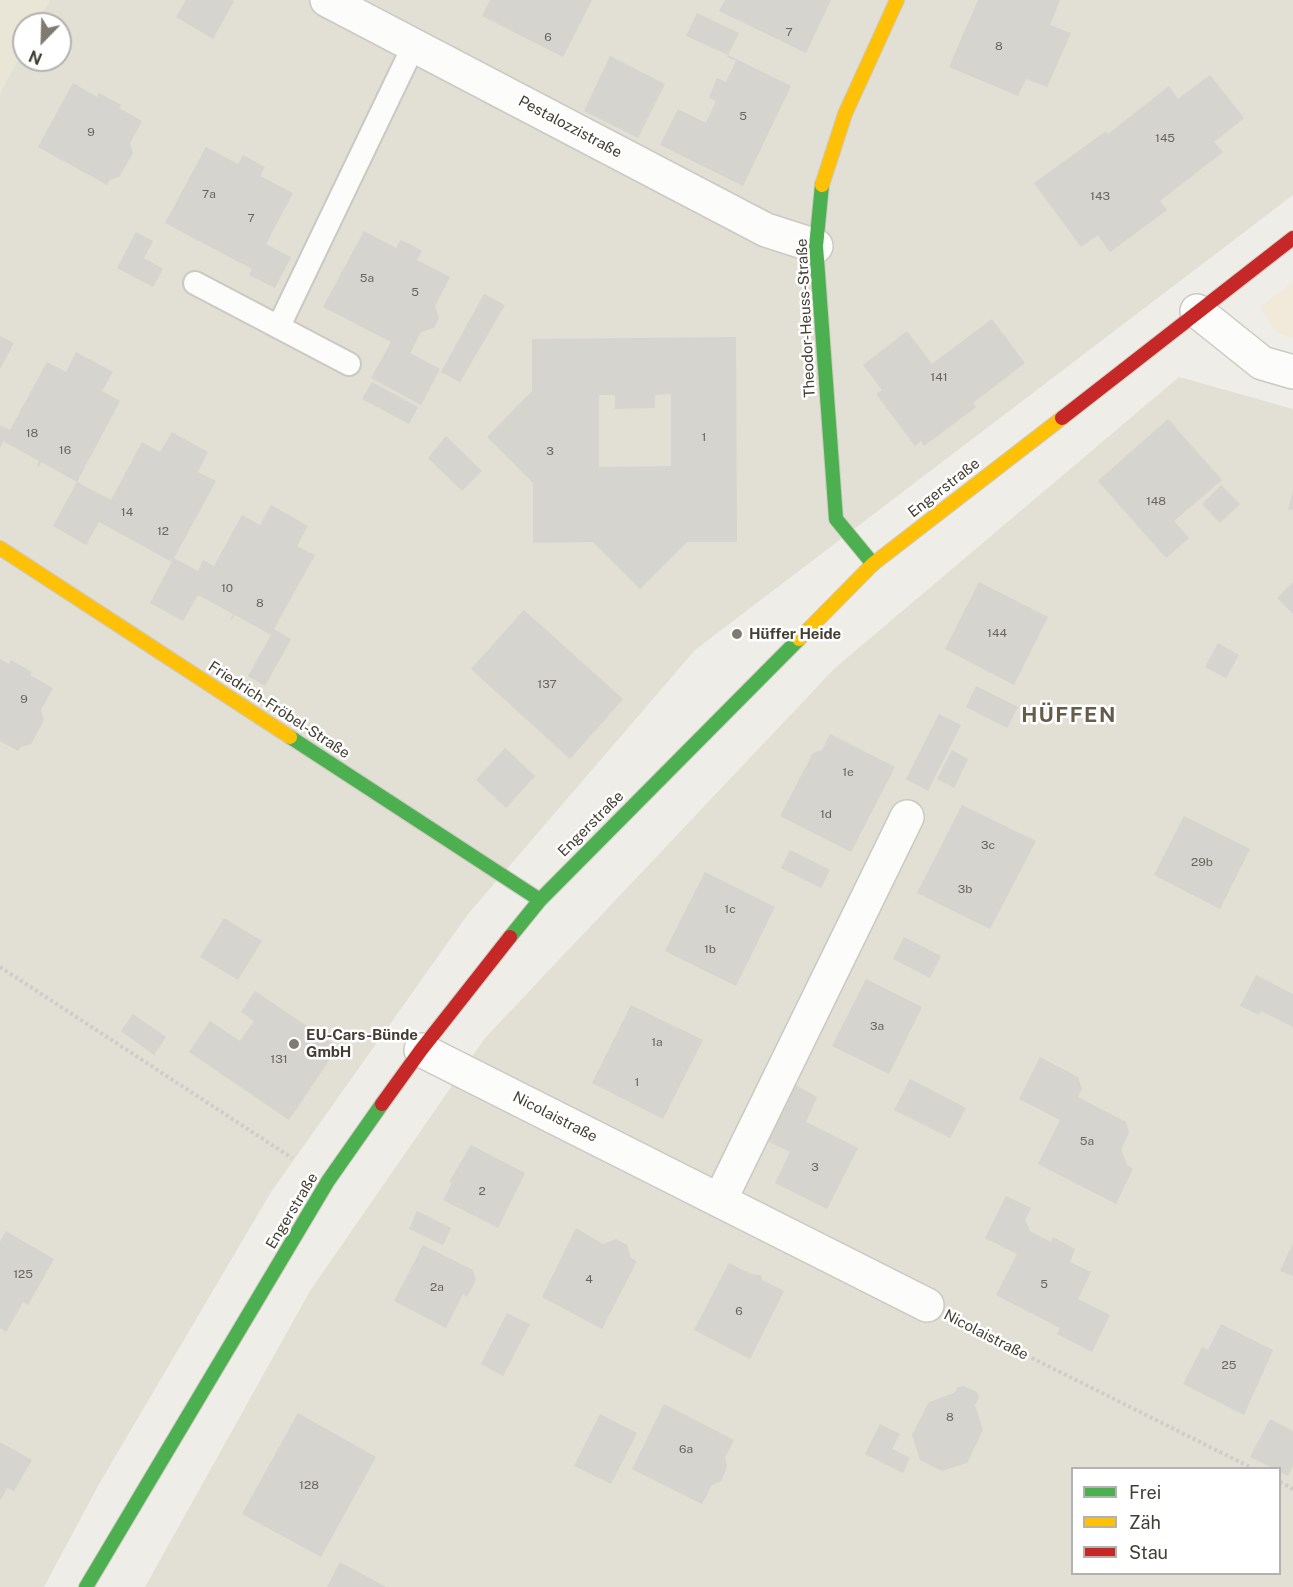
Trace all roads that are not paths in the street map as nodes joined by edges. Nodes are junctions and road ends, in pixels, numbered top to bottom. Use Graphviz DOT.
graph roads {
  1 [pos="327,0"];
  2 [pos="897,0"];
  3 [pos="414,45"];
  4 [pos="1293,238"];
  5 [pos="816,246"];
  6 [pos="195,283"];
  7 [pos="1197,311"];
  8 [pos="279,326"];
  9 [pos="349,364"];
  10 [pos="1293,372"];
  11 [pos="0,548"];
  12 [pos="873,564"];
  13 [pos="907,817"];
  14 [pos="540,900"];
  15 [pos="422,1050"];
  16 [pos="720,1200"];
  17 [pos="927,1305"];
  18 [pos="91,1585"];
  1 -- 3 [label="street, Pestalozzistraße"];
  2 -- 5 [label="main road, Theodor-Heuss-Straße"];
  3 -- 5 [label="street, Pestalozzistraße"];
  3 -- 8 [label="lane"];
  4 -- 7 [label="main road, Engerstraße"];
  5 -- 12 [label="main road, Theodor-Heuss-Straße"];
  6 -- 8 [label="lane"];
  7 -- 10 [label="street"];
  7 -- 12 [label="main road, Engerstraße"];
  8 -- 9 [label="lane"];
  11 -- 14 [label="main road, Friedrich-Fröbel-Straße"];
  12 -- 14 [label="main road, Engerstraße"];
  13 -- 16 [label="street"];
  14 -- 15 [label="main road, Engerstraße"];
  15 -- 16 [label="street, Nicolaistraße"];
  15 -- 18 [label="main road, Engerstraße"];
  16 -- 17 [label="street, Nicolaistraße"];
}
